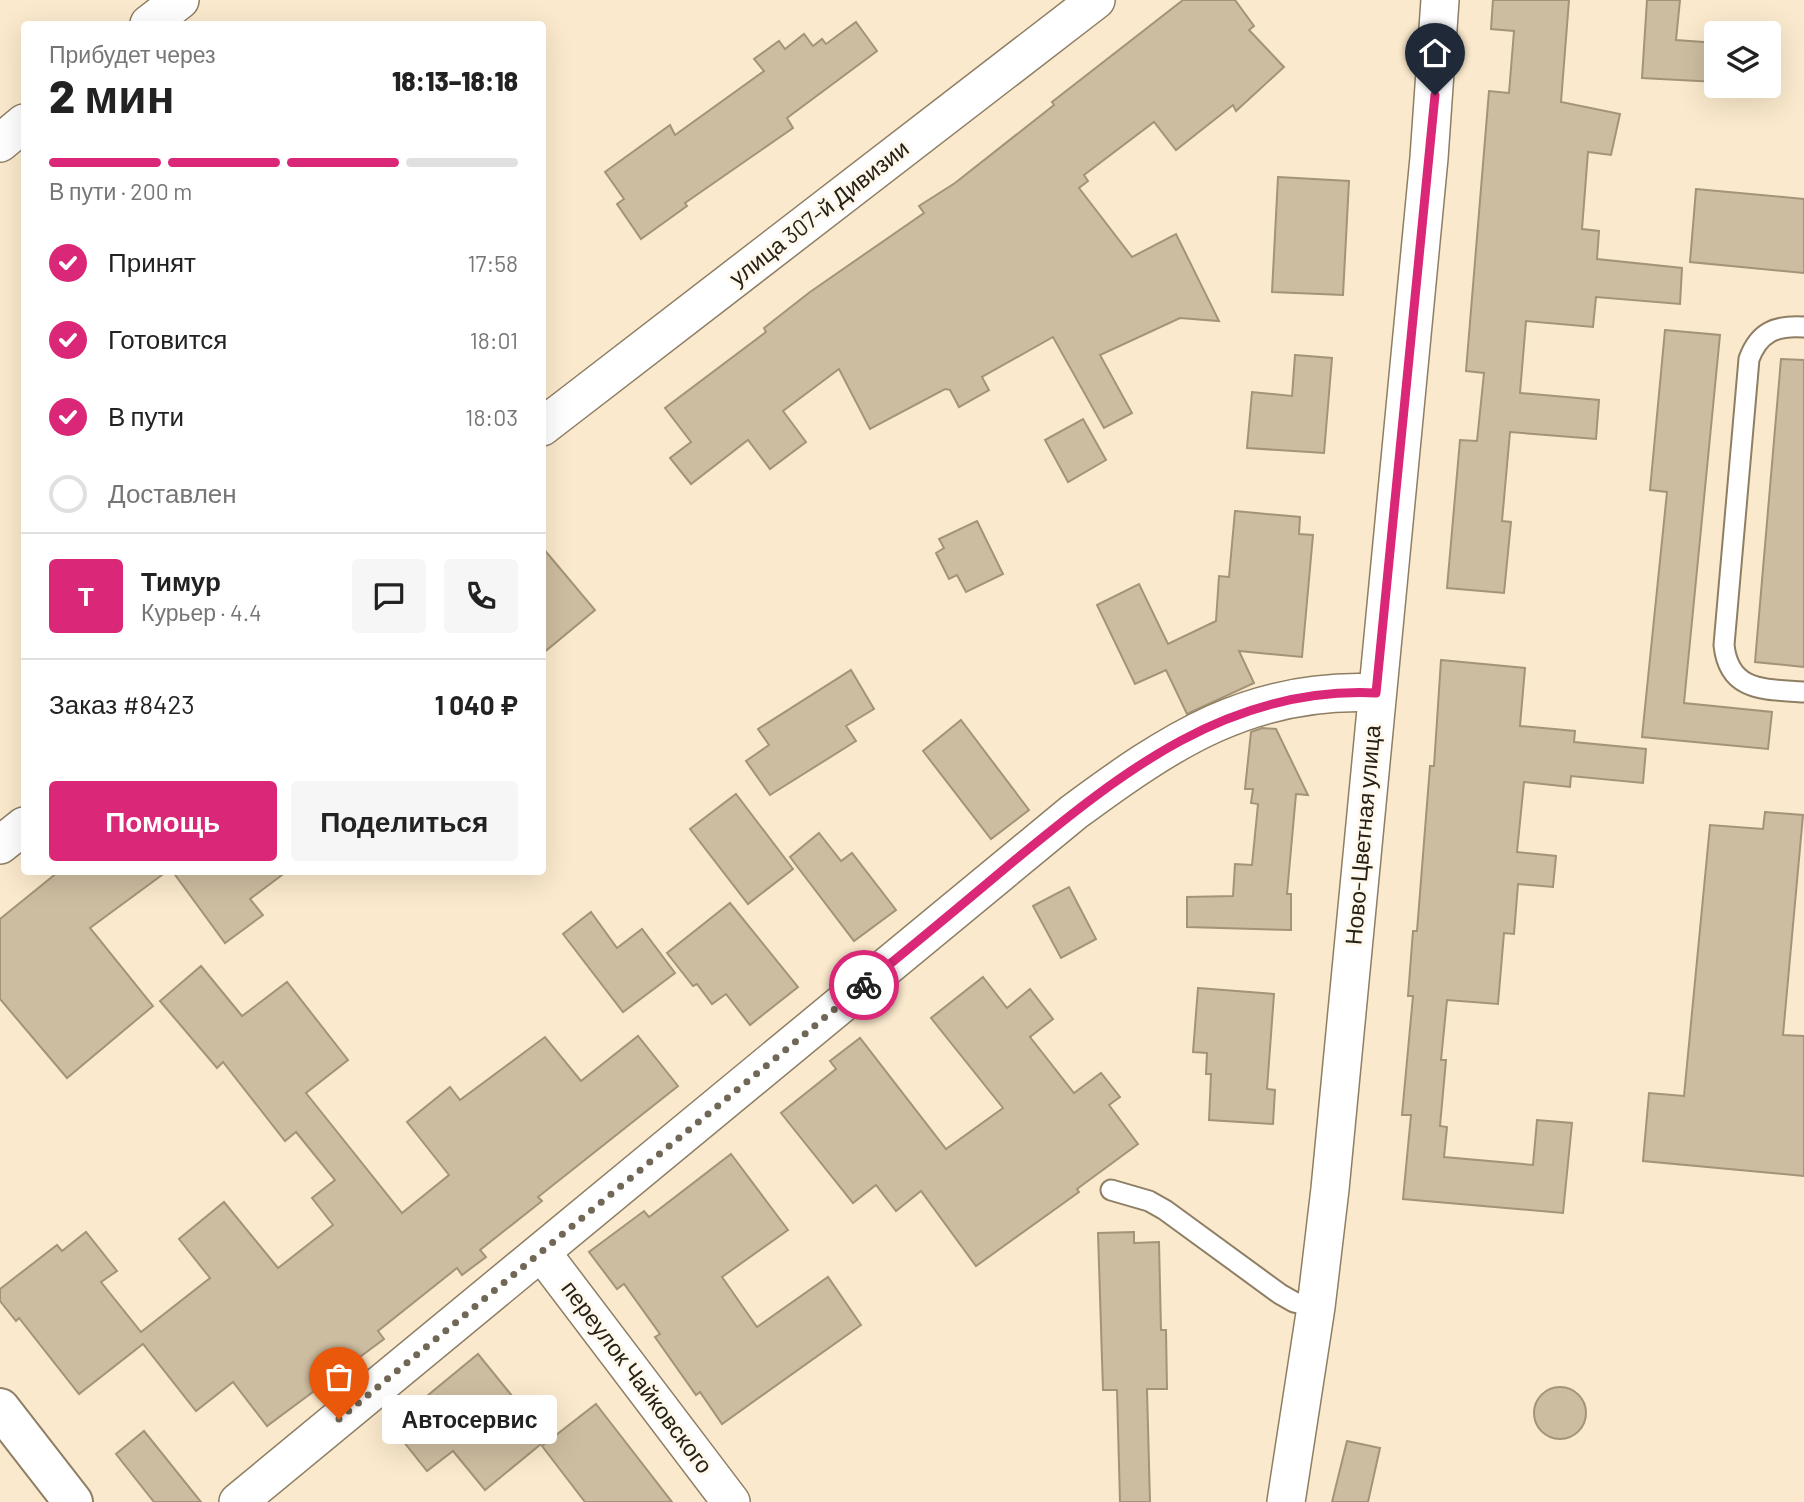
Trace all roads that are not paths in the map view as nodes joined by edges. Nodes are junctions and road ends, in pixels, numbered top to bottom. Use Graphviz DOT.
graph roads {
  1 [pos="180,0"];
  2 [pos="1096,0"];
  3 [pos="1440,0"];
  4 [pos="153,21"];
  5 [pos="21,126"];
  6 [pos="0,143"];
  7 [pos="1804,327"];
  8 [pos="546,423"];
  9 [pos="1804,692"];
  10 [pos="1376,693"];
  11 [pos="21,828"];
  12 [pos="0,845"];
  13 [pos="1111,1190"];
  14 [pos="542,1253"];
  15 [pos="1316,1307"];
  16 [pos="0,1408"];
  17 [pos="73,1502"];
  18 [pos="238,1502"];
  19 [pos="732,1502"];
  20 [pos="1286,1502"];
  1 -- 4 [label="street"];
  2 -- 8 [label="street, улица 307-й Дивизии"];
  3 -- 10 [label="street, Ново-Цветная улица"];
  5 -- 6 [label="street"];
  7 -- 9 [label="lane"];
  10 -- 14 [label="street"];
  10 -- 15 [label="street, Ново-Цветная улица"];
  11 -- 12 [label="street"];
  13 -- 15 [label="lane"];
  14 -- 18 [label="street"];
  14 -- 19 [label="street, переулок Чайковского"];
  15 -- 20 [label="street, Ново-Цветная улица"];
  16 -- 17 [label="main road"];
}
